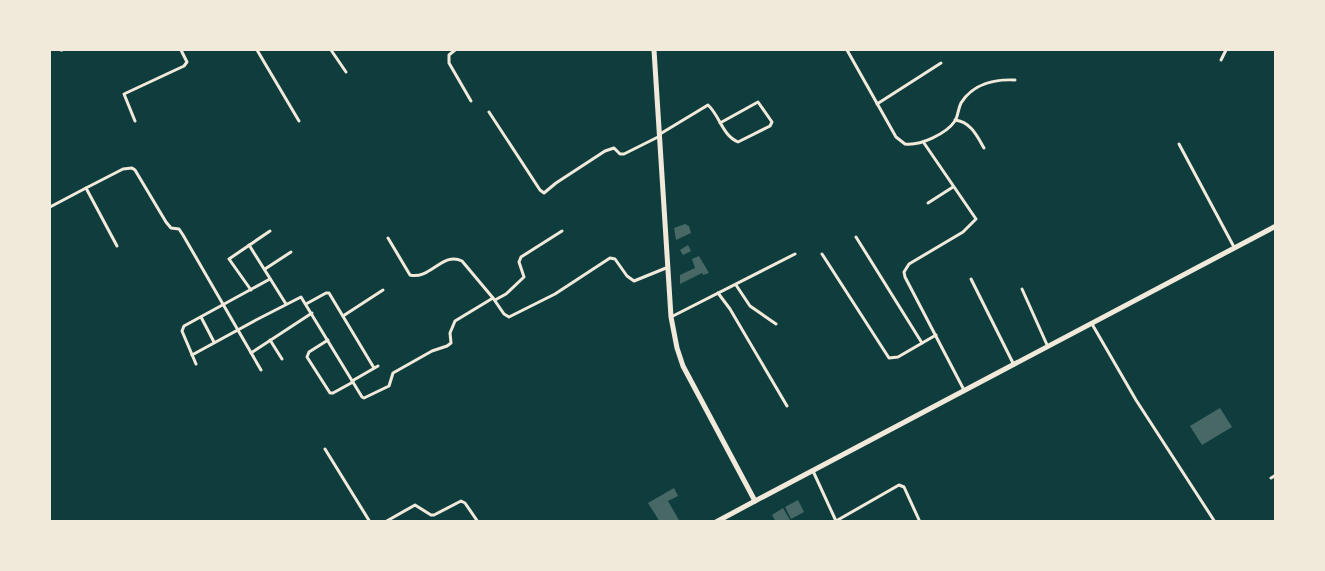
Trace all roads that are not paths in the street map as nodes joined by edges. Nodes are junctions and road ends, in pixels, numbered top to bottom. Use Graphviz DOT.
graph roads {
  1 [pos="181,50"];
  2 [pos="257,50"];
  3 [pos="331,50"];
  4 [pos="455,50"];
  5 [pos="654,50"];
  6 [pos="847,50"];
  7 [pos="1226,50"];
  8 [pos="1221,60"];
  9 [pos="941,63"];
  10 [pos="346,72"];
  11 [pos="1015,80"];
  12 [pos="471,101"];
  13 [pos="877,104"];
  14 [pos="489,112"];
  15 [pos="135,120"];
  16 [pos="956,120"];
  17 [pos="299,121"];
  18 [pos="720,123"];
  19 [pos="660,135"];
  20 [pos="924,143"];
  21 [pos="1179,144"];
  22 [pos="984,148"];
  23 [pos="953,187"];
  24 [pos="86,189"];
  25 [pos="928,203"];
  26 [pos="50,207"];
  27 [pos="1275,226"];
  28 [pos="270,231"];
  29 [pos="562,231"];
  30 [pos="856,237"];
  31 [pos="388,238"];
  32 [pos="249,244"];
  33 [pos="117,246"];
  34 [pos="1234,247"];
  35 [pos="291,252"];
  36 [pos="795,254"];
  37 [pos="822,254"];
  38 [pos="668,268"];
  39 [pos="264,269"];
  40 [pos="270,279"];
  41 [pos="971,279"];
  42 [pos="736,285"];
  43 [pos="1022,289"];
  44 [pos="251,290"];
  45 [pos="383,290"];
  46 [pos="718,293"];
  47 [pos="494,299"];
  48 [pos="286,304"];
  49 [pos="306,304"];
  50 [pos="223,306"];
  51 [pos="312,314"];
  52 [pos="343,316"];
  53 [pos="201,317"];
  54 [pos="671,317"];
  55 [pos="776,324"];
  56 [pos="1092,324"];
  57 [pos="238,330"];
  58 [pos="936,335"];
  59 [pos="270,340"];
  60 [pos="328,340"];
  61 [pos="215,343"];
  62 [pos="922,343"];
  63 [pos="1048,347"];
  64 [pos="251,352"];
  65 [pos="192,356"];
  66 [pos="282,359"];
  67 [pos="196,364"];
  68 [pos="1014,365"];
  69 [pos="378,366"];
  70 [pos="374,368"];
  71 [pos="261,370"];
  72 [pos="353,382"];
  73 [pos="965,391"];
  74 [pos="787,406"];
  75 [pos="326,449"];
  76 [pos="813,471"];
  77 [pos="1275,475"];
  78 [pos="1271,478"];
  79 [pos="755,501"];
  80 [pos="836,521"];
  81 [pos="370,522"];
  82 [pos="385,522"];
  83 [pos="478,522"];
  84 [pos="716,522"];
  85 [pos="920,522"];
  86 [pos="1215,522"];
  1 -- 15 [label="street"];
  2 -- 17 [label="street"];
  3 -- 10 [label="street"];
  4 -- 12 [label="street"];
  5 -- 19 [label="main road"];
  6 -- 13 [label="street"];
  7 -- 8 [label="street"];
  9 -- 13 [label="street"];
  11 -- 16 [label="street"];
  13 -- 20 [label="street"];
  14 -- 19 [label="street"];
  16 -- 20 [label="street"];
  16 -- 22 [label="street"];
  18 -- 18 [label="street"];
  18 -- 19 [label="street"];
  19 -- 38 [label="main road"];
  20 -- 23 [label="street"];
  21 -- 34 [label="street"];
  23 -- 25 [label="street"];
  23 -- 58 [label="street"];
  24 -- 26 [label="street"];
  24 -- 33 [label="street"];
  24 -- 50 [label="street"];
  27 -- 34 [label="main road"];
  28 -- 32 [label="street"];
  29 -- 47 [label="street"];
  30 -- 62 [label="street"];
  31 -- 47 [label="street"];
  32 -- 39 [label="street"];
  32 -- 44 [label="street"];
  34 -- 56 [label="main road"];
  35 -- 39 [label="street"];
  36 -- 42 [label="street"];
  37 -- 62 [label="street"];
  38 -- 47 [label="street"];
  38 -- 54 [label="main road"];
  39 -- 40 [label="street"];
  40 -- 44 [label="street"];
  40 -- 48 [label="street"];
  41 -- 68 [label="street"];
  42 -- 46 [label="street"];
  42 -- 55 [label="street"];
  43 -- 63 [label="street"];
  44 -- 50 [label="street"];
  45 -- 52 [label="street"];
  46 -- 54 [label="street"];
  46 -- 74 [label="street"];
  47 -- 72 [label="street"];
  48 -- 49 [label="street"];
  48 -- 57 [label="street"];
  49 -- 51 [label="street"];
  49 -- 52 [label="street"];
  50 -- 53 [label="street"];
  50 -- 57 [label="street"];
  51 -- 59 [label="street"];
  51 -- 60 [label="street"];
  52 -- 70 [label="street"];
  53 -- 61 [label="street"];
  53 -- 65 [label="street"];
  54 -- 79 [label="main road"];
  56 -- 63 [label="main road"];
  56 -- 86 [label="street"];
  57 -- 61 [label="street"];
  57 -- 64 [label="street"];
  58 -- 62 [label="street"];
  58 -- 73 [label="street"];
  59 -- 64 [label="street"];
  59 -- 66 [label="street"];
  60 -- 72 [label="street"];
  60 -- 72 [label="street"];
  61 -- 65 [label="street"];
  63 -- 68 [label="main road"];
  64 -- 71 [label="street"];
  65 -- 67 [label="street"];
  68 -- 73 [label="main road"];
  69 -- 70 [label="street"];
  70 -- 72 [label="street"];
  73 -- 76 [label="main road"];
  75 -- 81 [label="street"];
  76 -- 79 [label="main road"];
  76 -- 80 [label="street"];
  77 -- 78 [label="street"];
  79 -- 84 [label="main road"];
  80 -- 85 [label="street"];
  82 -- 83 [label="street"];
}
